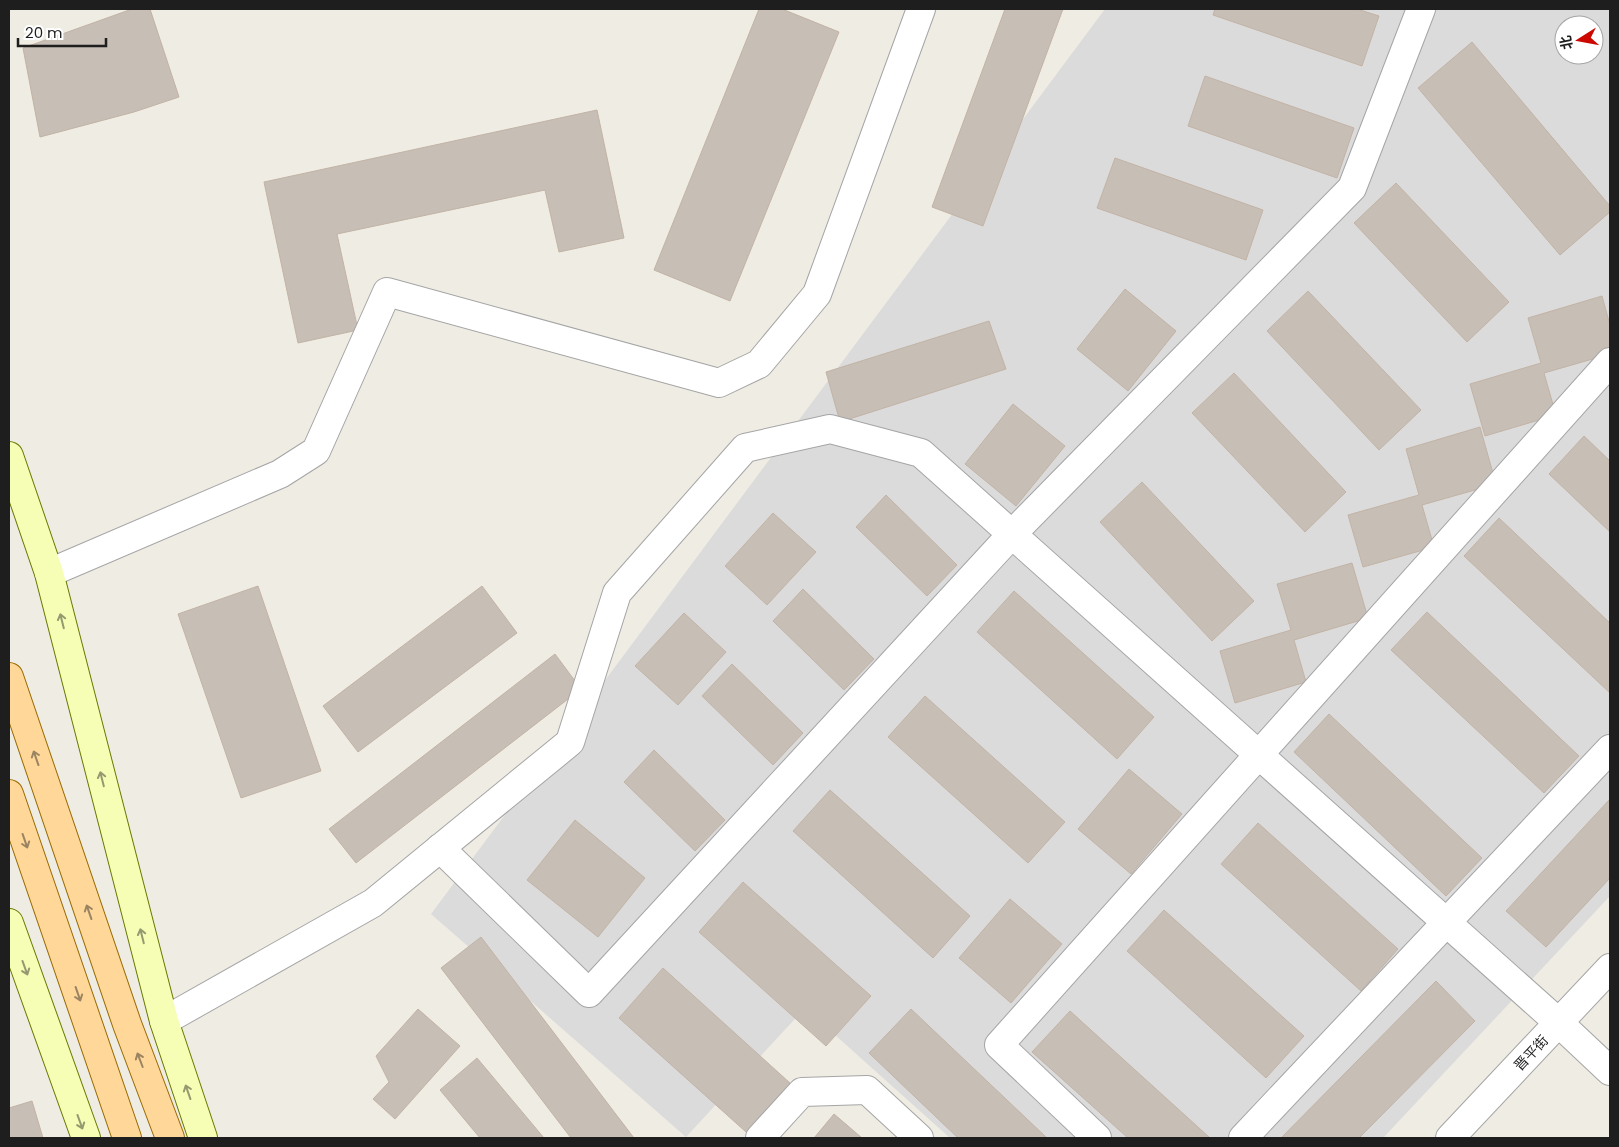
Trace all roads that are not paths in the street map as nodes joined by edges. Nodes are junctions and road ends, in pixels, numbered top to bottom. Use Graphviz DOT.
graph roads {
  1 [pos="921,9"];
  2 [pos="1421,9"];
  3 [pos="1610,362"];
  4 [pos="9,456"];
  5 [pos="1012,534"];
  6 [pos="50,573"];
  7 [pos="9,677"];
  8 [pos="1610,749"];
  9 [pos="1258,754"];
  10 [pos="9,794"];
  11 [pos="440,848"];
  12 [pos="9,922"];
  13 [pos="1447,923"];
  14 [pos="1610,968"];
  15 [pos="164,1021"];
  16 [pos="1559,1023"];
  17 [pos="1610,1071"];
  18 [pos="86,1138"];
  19 [pos="127,1138"];
  20 [pos="170,1138"];
  21 [pos="203,1138"];
  22 [pos="760,1138"];
  23 [pos="918,1138"];
  24 [pos="1097,1138"];
  25 [pos="1243,1138"];
  26 [pos="1450,1138"];
  1 -- 6 [label="street"];
  2 -- 5 [label="street"];
  3 -- 9 [label="street"];
  4 -- 6 [label="main road"];
  5 -- 9 [label="street"];
  5 -- 11 [label="street"];
  5 -- 11 [label="street"];
  15 -- 6 [label="main road, one-way"];
  20 -- 7 [label="main road, one-way"];
  8 -- 13 [label="street"];
  9 -- 13 [label="street"];
  9 -- 24 [label="street"];
  10 -- 19 [label="main road, one-way"];
  11 -- 15 [label="street"];
  12 -- 18 [label="main road, one-way"];
  13 -- 16 [label="street"];
  13 -- 25 [label="street"];
  14 -- 16 [label="street, 晋平街"];
  21 -- 15 [label="main road, one-way"];
  16 -- 17 [label="street"];
  16 -- 26 [label="street, 晋平街"];
  22 -- 23 [label="street"];
}
